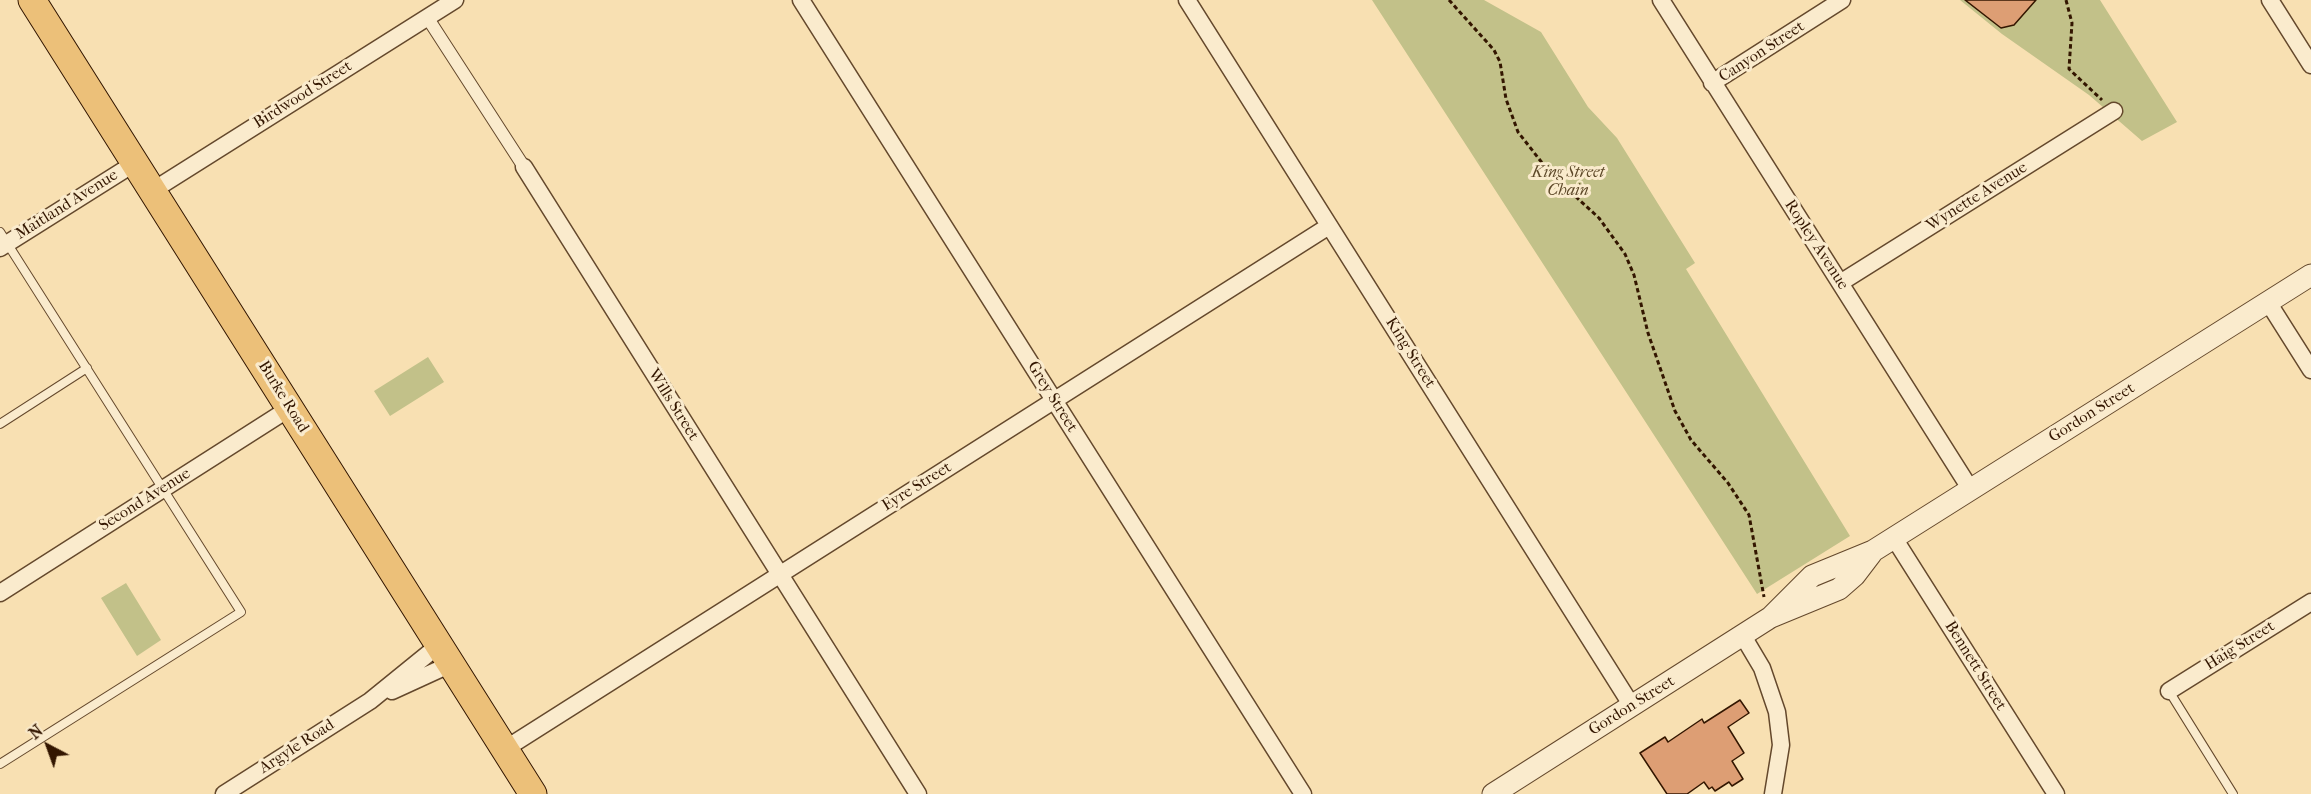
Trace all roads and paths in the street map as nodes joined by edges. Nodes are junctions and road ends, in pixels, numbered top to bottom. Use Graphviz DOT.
graph roads {
  1 [pos="32,0"];
  2 [pos="455,0"];
  3 [pos="801,0"];
  4 [pos="1187,0"];
  5 [pos="1450,0"];
  6 [pos="1661,0"];
  7 [pos="1842,0"];
  8 [pos="2066,0"];
  9 [pos="2270,0"];
  10 [pos="427,17"];
  11 [pos="2311,65"];
  12 [pos="1712,83"];
  13 [pos="2114,111"];
  14 [pos="135,162"];
  15 [pos="524,167"];
  16 [pos="152,191"];
  17 [pos="1329,226"];
  18 [pos="2,241"];
  19 [pos="2311,275"];
  20 [pos="1840,283"];
  21 [pos="2268,302"];
  22 [pos="87,368"];
  23 [pos="2311,370"];
  24 [pos="1054,401"];
  25 [pos="290,408"];
  26 [pos="0,424"];
  27 [pos="163,489"];
  28 [pos="1971,490"];
  29 [pos="1894,538"];
  30 [pos="779,574"];
  31 [pos="0,592"];
  32 [pos="2311,602"];
  33 [pos="1771,617"];
  34 [pos="1743,636"];
  35 [pos="445,654"];
  36 [pos="2169,691"];
  37 [pos="1632,706"];
  38 [pos="505,749"];
  39 [pos="0,764"];
  40 [pos="224,794"];
  41 [pos="534,794"];
  42 [pos="918,794"];
  43 [pos="1303,794"];
  44 [pos="1493,794"];
  45 [pos="1773,794"];
  46 [pos="2056,794"];
  47 [pos="2233,794"];
  1 -- 14 [label="main road, Burke Road"];
  2 -- 10 [label="street, Birdwood Street"];
  3 -- 24 [label="street, Grey Street"];
  4 -- 17 [label="street, King Street"];
  5 -- 33 [label="path"];
  6 -- 12 [label="street, Ropley Avenue"];
  7 -- 12 [label="street, Canyon Street"];
  8 -- 13 [label="path"];
  9 -- 11 [label="street"];
  10 -- 15 [label="street, Wills Street"];
  10 -- 16 [label="street, Birdwood Street"];
  12 -- 20 [label="street, Ropley Avenue"];
  13 -- 20 [label="street, Wynette Avenue"];
  14 -- 16 [label="main road, Burke Road"];
  14 -- 18 [label="street, Maitland Avenue"];
  15 -- 30 [label="street, Wills Street"];
  16 -- 25 [label="main road, Burke Road"];
  17 -- 24 [label="street, Eyre Street"];
  17 -- 37 [label="street, King Street"];
  18 -- 22 [label="lane"];
  19 -- 21 [label="street, Gordon Street"];
  20 -- 28 [label="street, Ropley Avenue"];
  21 -- 23 [label="street"];
  21 -- 28 [label="street, Gordon Street"];
  22 -- 26 [label="lane"];
  22 -- 27 [label="lane"];
  24 -- 30 [label="street, Eyre Street"];
  24 -- 43 [label="street, Grey Street"];
  25 -- 27 [label="street, Second Avenue"];
  25 -- 35 [label="main road, Burke Road"];
  27 -- 31 [label="street, Second Avenue"];
  27 -- 39 [label="lane"];
  28 -- 29 [label="street, Gordon Street"];
  29 -- 33 [label="street, Gordon Street"];
  29 -- 46 [label="street, Bennett Street"];
  30 -- 38 [label="street, Eyre Street"];
  30 -- 42 [label="street, Wills Street"];
  32 -- 36 [label="street, Haig Street"];
  33 -- 34 [label="street, Gordon Street"];
  34 -- 37 [label="street, Gordon Street"];
  34 -- 45 [label="street"];
  35 -- 38 [label="main road, Burke Road"];
  35 -- 40 [label="street, Argyle Road"];
  36 -- 47 [label="lane"];
  37 -- 44 [label="street, Gordon Street"];
  38 -- 41 [label="main road, Burke Road"];
}
